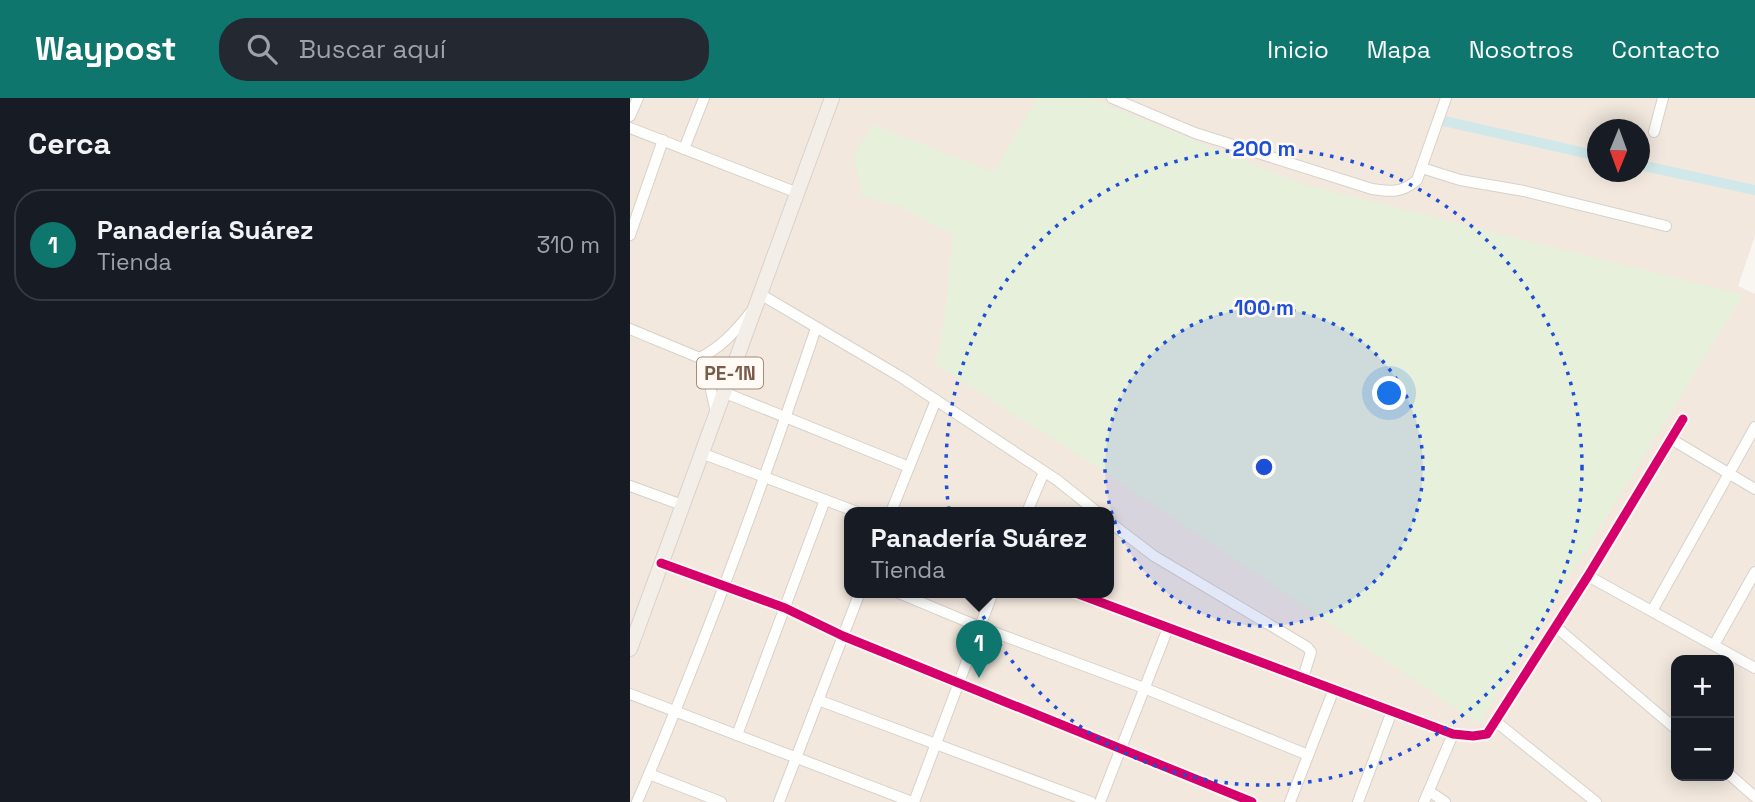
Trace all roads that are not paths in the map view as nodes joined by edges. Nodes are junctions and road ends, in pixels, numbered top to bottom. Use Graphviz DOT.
graph roads {
  1 [pos="638,98"];
  2 [pos="704,98"];
  3 [pos="832,98"];
  4 [pos="1112,98"];
  5 [pos="1446,98"];
  6 [pos="1663,98"];
  7 [pos="630,116"];
  8 [pos="630,128"];
  9 [pos="1654,132"];
  10 [pos="663,140"];
  11 [pos="684,149"];
  12 [pos="1422,168"];
  13 [pos="798,193"];
  14 [pos="1666,226"];
  15 [pos="630,235"];
  16 [pos="758,300"];
  17 [pos="816,328"];
  18 [pos="630,329"];
  19 [pos="700,358"];
  20 [pos="723,392"];
  21 [pos="936,400"];
  22 [pos="716,413"];
  23 [pos="786,418"];
  24 [pos="1683,419"];
  25 [pos="1755,427"];
  26 [pos="1671,439"];
  27 [pos="701,453"];
  28 [pos="909,467"];
  29 [pos="1044,472"];
  30 [pos="1729,474"];
  31 [pos="764,477"];
  32 [pos="630,486"];
  33 [pos="1755,489"];
  34 [pos="825,500"];
  35 [pos="682,505"];
  36 [pos="844,507"];
  37 [pos="893,507"];
  38 [pos="1029,507"];
  39 [pos="1090,507"];
  40 [pos="1114,526"];
  41 [pos="661,563"];
  42 [pos="1755,572"];
  43 [pos="1588,576"];
  44 [pos="723,585"];
  45 [pos="858,598"];
  46 [pos="910,598"];
  47 [pos="991,598"];
  48 [pos="1089,598"];
  49 [pos="785,608"];
  50 [pos="1651,611"];
  51 [pos="980,627"];
  52 [pos="1556,627"];
  53 [pos="1168,628"];
  54 [pos="843,636"];
  55 [pos="1714,645"];
  56 [pos="630,649"];
  57 [pos="1755,668"];
  58 [pos="1303,678"];
  59 [pos="958,683"];
  60 [pos="1144,688"];
  61 [pos="1334,689"];
  62 [pos="630,694"];
  63 [pos="818,700"];
  64 [pos="676,711"];
  65 [pos="1392,711"];
  66 [pos="1495,721"];
  67 [pos="1671,725"];
  68 [pos="1453,734"];
  69 [pos="737,735"];
  70 [pos="936,744"];
  71 [pos="1121,749"];
  72 [pos="1308,755"];
  73 [pos="796,757"];
  74 [pos="649,774"];
  75 [pos="1734,778"];
  76 [pos="1426,796"];
  77 [pos="1755,796"];
  78 [pos="637,802"];
  79 [pos="721,802"];
  80 [pos="779,802"];
  81 [pos="913,802"];
  82 [pos="1091,802"];
  83 [pos="1100,802"];
  84 [pos="1252,802"];
  85 [pos="1290,802"];
  86 [pos="1359,802"];
  87 [pos="1446,802"];
  88 [pos="1596,802"];
  1 -- 7 [label="street"];
  2 -- 11 [label="street"];
  3 -- 13 [label="main road, PE-1N"];
  4 -- 12 [label="street"];
  5 -- 12 [label="street"];
  6 -- 9 [label="street"];
  8 -- 10 [label="street"];
  10 -- 11 [label="street"];
  10 -- 15 [label="street"];
  11 -- 13 [label="street"];
  12 -- 14 [label="street"];
  13 -- 16 [label="main road, PE-1N"];
  16 -- 17 [label="street"];
  16 -- 19 [label="street"];
  16 -- 20 [label="main road, PE-1N"];
  17 -- 21 [label="street"];
  17 -- 23 [label="street"];
  18 -- 19 [label="street"];
  19 -- 22 [label="street"];
  20 -- 22 [label="main road, PE-1N"];
  20 -- 23 [label="street"];
  21 -- 28 [label="street"];
  21 -- 29 [label="street"];
  22 -- 27 [label="main road, PE-1N"];
  23 -- 28 [label="street"];
  23 -- 31 [label="street"];
  24 -- 26 [label="street"];
  25 -- 30 [label="street"];
  26 -- 30 [label="street"];
  26 -- 43 [label="street"];
  27 -- 31 [label="street"];
  27 -- 35 [label="main road, PE-1N"];
  28 -- 37 [label="street"];
  29 -- 38 [label="street"];
  29 -- 39 [label="street"];
  30 -- 33 [label="street"];
  30 -- 50 [label="street"];
  31 -- 34 [label="street"];
  31 -- 44 [label="street"];
  32 -- 35 [label="street"];
  34 -- 36 [label="street"];
  34 -- 49 [label="street"];
  35 -- 41 [label="main road, PE-1N"];
  40 -- 58 [label="street"];
  41 -- 44 [label="street"];
  41 -- 56 [label="main road, PE-1N"];
  42 -- 55 [label="street"];
  43 -- 50 [label="street"];
  43 -- 52 [label="street"];
  44 -- 49 [label="street"];
  44 -- 64 [label="street"];
  45 -- 54 [label="street"];
  46 -- 51 [label="street"];
  47 -- 51 [label="street"];
  48 -- 53 [label="street"];
  49 -- 54 [label="street"];
  49 -- 69 [label="street"];
  50 -- 55 [label="street"];
  51 -- 59 [label="street"];
  51 -- 60 [label="street"];
  52 -- 66 [label="street"];
  52 -- 67 [label="street"];
  53 -- 58 [label="street"];
  53 -- 60 [label="street"];
  54 -- 59 [label="street"];
  54 -- 63 [label="street"];
  55 -- 57 [label="street"];
  58 -- 61 [label="street"];
  59 -- 70 [label="street"];
  59 -- 71 [label="street"];
  60 -- 71 [label="street"];
  60 -- 72 [label="street"];
  61 -- 65 [label="street"];
  61 -- 72 [label="street"];
  62 -- 64 [label="street"];
  63 -- 70 [label="street"];
  63 -- 73 [label="street"];
  64 -- 69 [label="street"];
  64 -- 74 [label="street"];
  65 -- 68 [label="street"];
  65 -- 86 [label="street"];
  66 -- 68 [label="street"];
  66 -- 88 [label="street"];
  68 -- 76 [label="street"];
  69 -- 73 [label="street"];
  70 -- 81 [label="street"];
  70 -- 82 [label="street"];
  71 -- 83 [label="street"];
  71 -- 84 [label="street"];
  72 -- 85 [label="street"];
  73 -- 80 [label="street"];
  73 -- 81 [label="street"];
  74 -- 78 [label="street"];
  74 -- 79 [label="street"];
  75 -- 77 [label="street"];
  76 -- 87 [label="street"];
}
